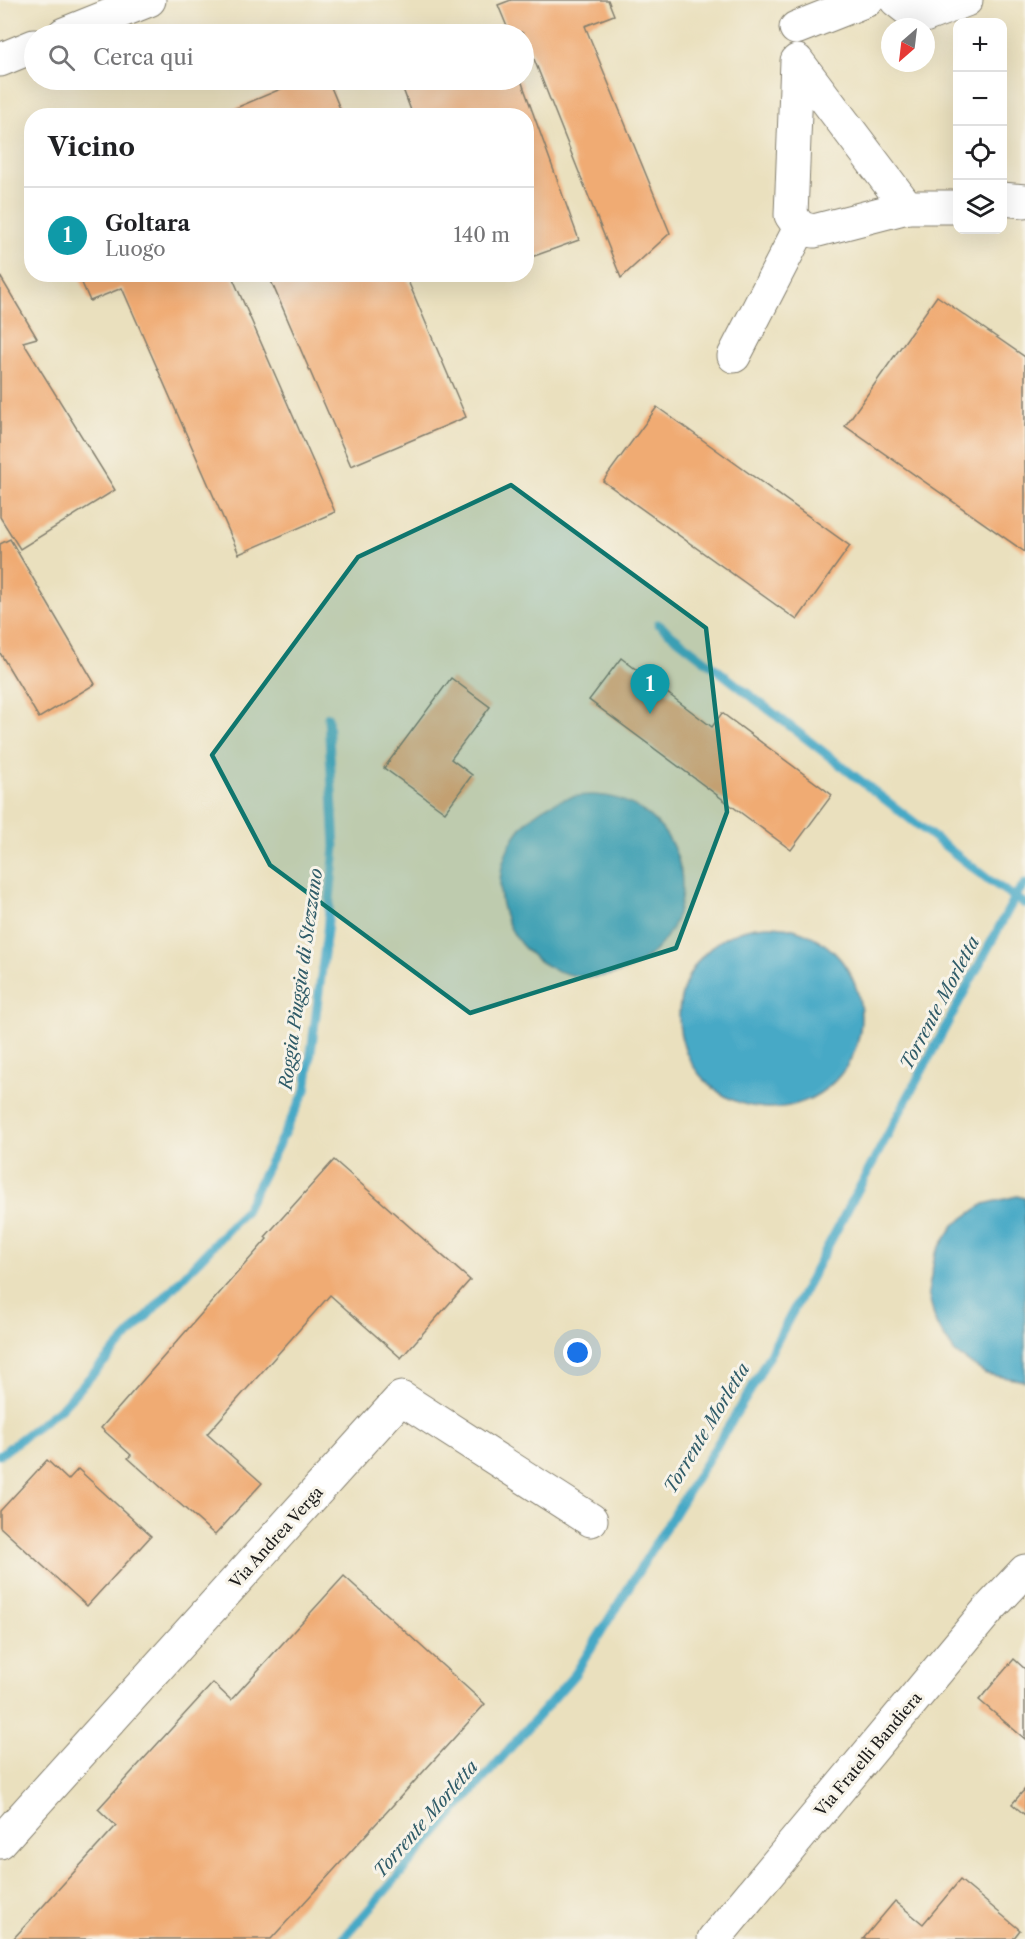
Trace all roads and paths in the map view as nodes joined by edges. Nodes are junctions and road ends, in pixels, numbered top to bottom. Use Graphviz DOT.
graph roads {
  1 [pos="149,0"];
  2 [pos="867,0"];
  3 [pos="897,0"];
  4 [pos="962,1"];
  5 [pos="794,14"];
  6 [pos="89,24"];
  7 [pos="24,50"];
  8 [pos="0,60"];
  9 [pos="797,61"];
  10 [pos="1007,199"];
  11 [pos="1025,201"];
  12 [pos="907,207"];
  13 [pos="953,207"];
  14 [pos="800,228"];
  15 [pos="734,356"];
  16 [pos="591,1520"];
  17 [pos="1025,1571"];
  18 [pos="0,1842"];
  19 [pos="714,1939"];
  1 -- 6 [label="street"];
  2 -- 5 [label="street"];
  3 -- 4 [label="street"];
  5 -- 9 [label="street"];
  7 -- 8 [label="street"];
  9 -- 12 [label="street"];
  9 -- 14 [label="street"];
  10 -- 11 [label="street"];
  12 -- 13 [label="street"];
  12 -- 14 [label="street"];
  14 -- 15 [label="street"];
  16 -- 18 [label="street, Via Andrea Verga"];
  17 -- 19 [label="street, Via Fratelli Bandiera"];
}
